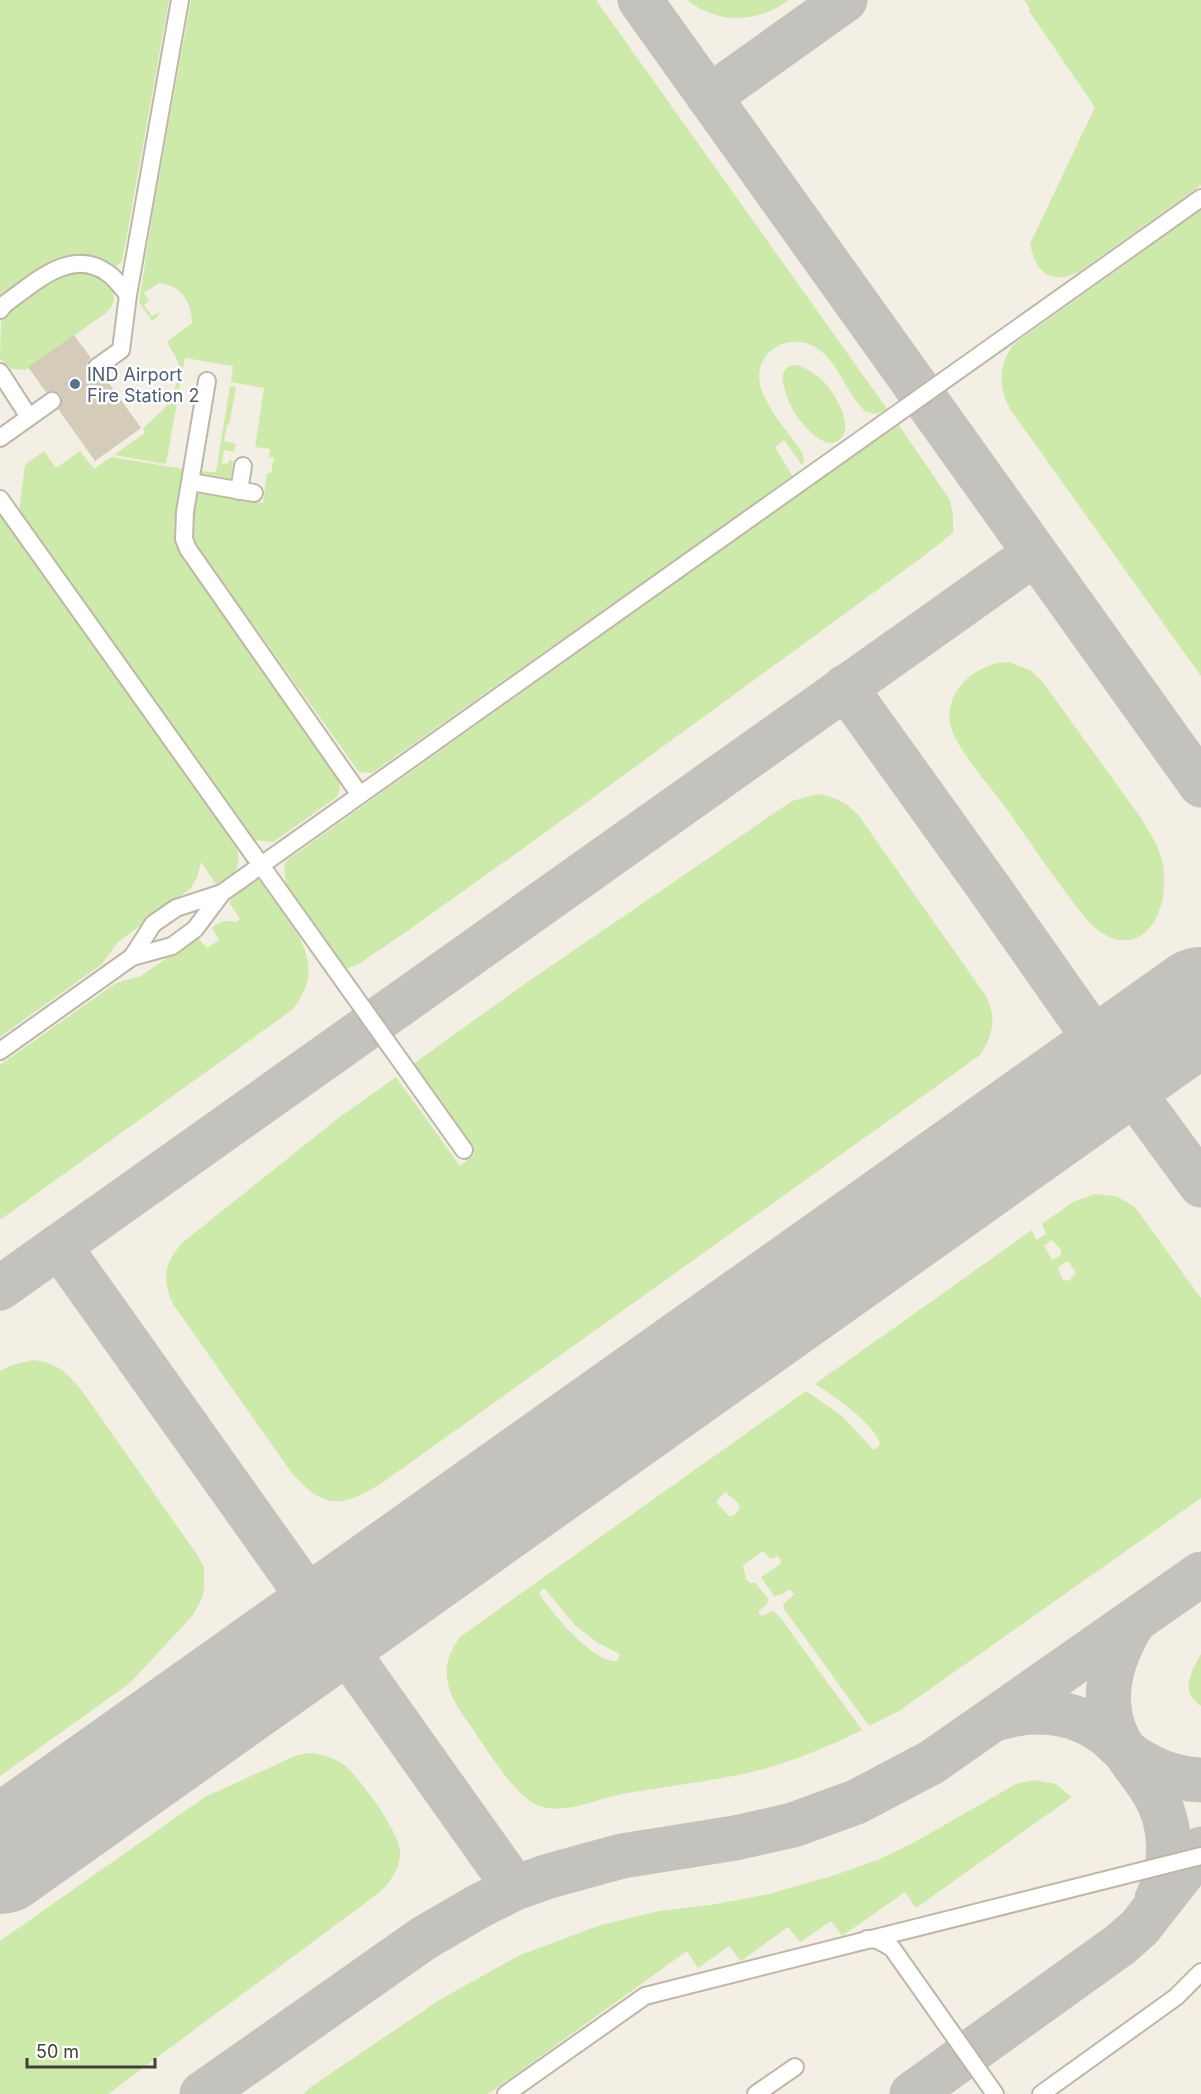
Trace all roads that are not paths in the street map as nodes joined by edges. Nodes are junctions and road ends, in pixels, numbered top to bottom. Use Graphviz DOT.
graph roads {
  1 [pos="180,0"];
  2 [pos="1201,198"];
  3 [pos="128,295"];
  4 [pos="0,310"];
  5 [pos="97,367"];
  6 [pos="0,372"];
  7 [pos="207,381"];
  8 [pos="52,401"];
  9 [pos="29,417"];
  10 [pos="0,438"];
  11 [pos="243,466"];
  12 [pos="191,482"];
  13 [pos="0,499"];
  14 [pos="360,795"];
  15 [pos="261,865"];
  16 [pos="222,893"];
  17 [pos="132,957"];
  18 [pos="0,1051"];
  19 [pos="464,1150"];
  20 [pos="1201,1856"];
  21 [pos="867,1939"];
  22 [pos="1201,1972"];
  23 [pos="795,2067"];
  24 [pos="506,2094"];
  25 [pos="756,2094"];
  26 [pos="995,2094"];
  27 [pos="1041,2094"];
  1 -- 3 [label="lane"];
  2 -- 14 [label="lane"];
  3 -- 4 [label="lane"];
  3 -- 5 [label="lane"];
  6 -- 9 [label="lane"];
  7 -- 12 [label="lane"];
  8 -- 9 [label="lane"];
  9 -- 10 [label="lane"];
  11 -- 12 [label="lane"];
  12 -- 14 [label="lane"];
  13 -- 15 [label="lane"];
  14 -- 15 [label="lane"];
  15 -- 16 [label="lane"];
  15 -- 19 [label="lane"];
  16 -- 17 [label="lane"];
  16 -- 17 [label="lane"];
  17 -- 18 [label="lane"];
  20 -- 21 [label="lane"];
  21 -- 24 [label="lane"];
  21 -- 26 [label="lane"];
  22 -- 27 [label="lane"];
  23 -- 25 [label="lane"];
}
